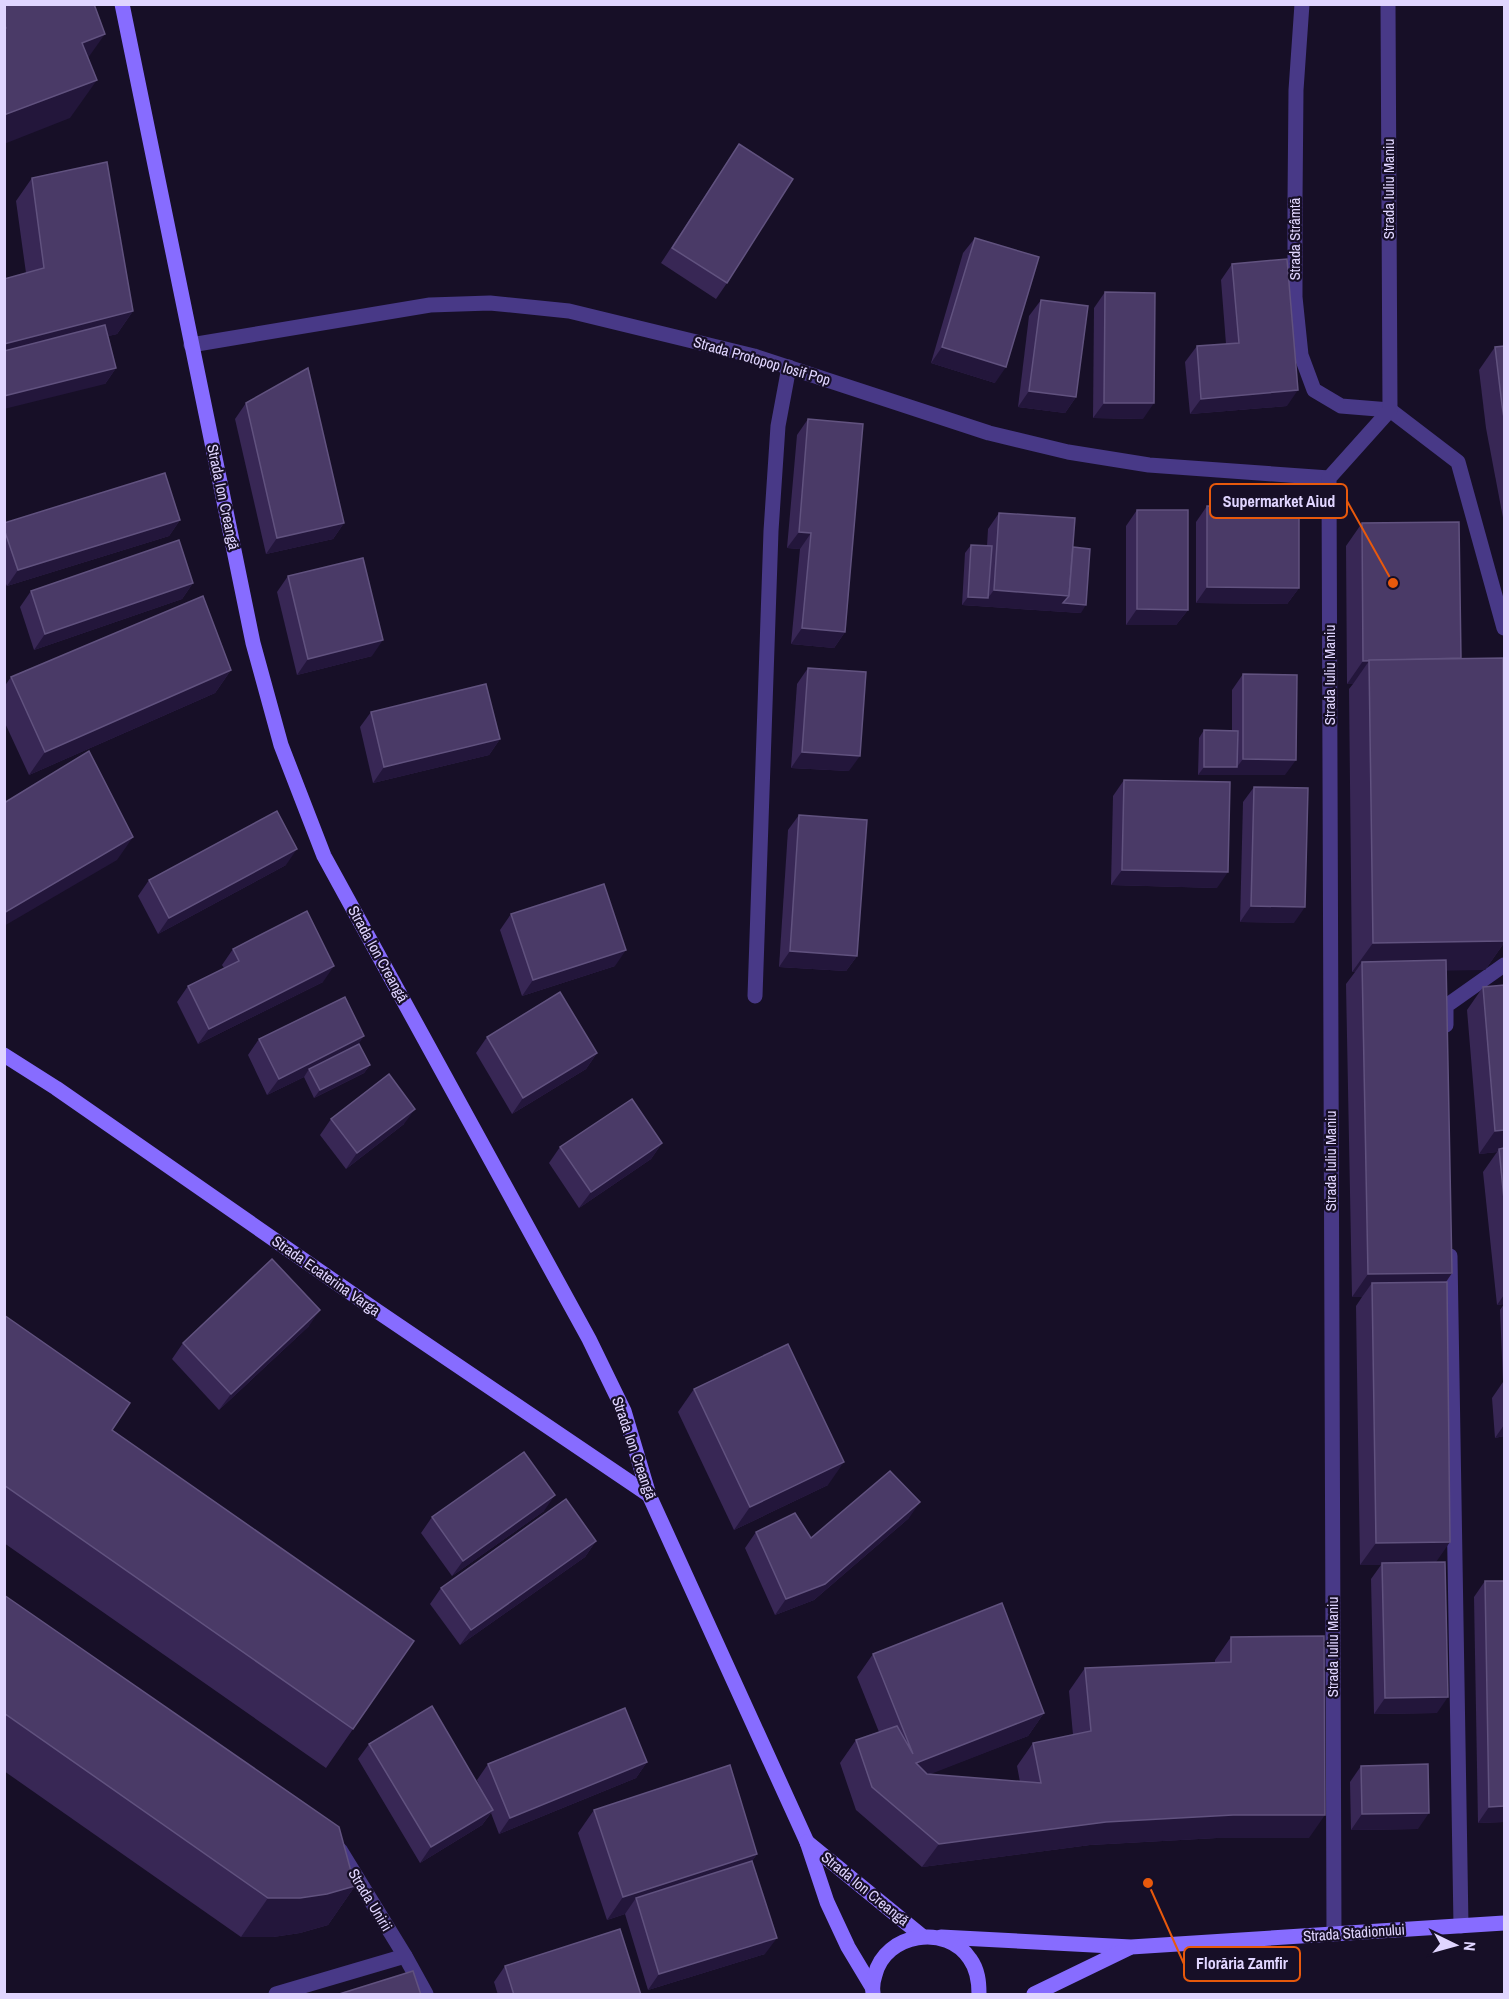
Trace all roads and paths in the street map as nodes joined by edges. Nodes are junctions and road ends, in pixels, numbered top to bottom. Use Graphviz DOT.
graph roads {
  1 [pos="122,4"];
  2 [pos="1302,4"];
  3 [pos="1388,4"];
  4 [pos="191,345"];
  5 [pos="789,367"];
  6 [pos="1390,410"];
  7 [pos="1329,478"];
  8 [pos="1504,628"];
  9 [pos="1504,965"];
  10 [pos="755,996"];
  11 [pos="1447,1042"];
  12 [pos="4,1055"];
  13 [pos="1450,1245"];
  14 [pos="649,1495"];
  15 [pos="332,1838"];
  16 [pos="807,1842"];
  17 [pos="1504,1923"];
  18 [pos="1461,1926"];
  19 [pos="1334,1934"];
  20 [pos="922,1936"];
  21 [pos="941,1937"];
  22 [pos="1131,1947"];
  23 [pos="405,1956"];
  24 [pos="872,1991"];
  25 [pos="276,1995"];
  26 [pos="426,1995"];
  27 [pos="979,1995"];
  28 [pos="1034,1995"];
  1 -- 4 [label="main road, Strada Ion Creangă"];
  2 -- 6 [label="street, Strada Strâmtă"];
  3 -- 6 [label="street, Strada Iuliu Maniu"];
  4 -- 5 [label="street, Strada Protopop Iosif Pop"];
  4 -- 14 [label="main road, Strada Ion Creangă"];
  5 -- 7 [label="street, Strada Protopop Iosif Pop"];
  5 -- 10 [label="street"];
  6 -- 7 [label="street"];
  6 -- 8 [label="street"];
  7 -- 19 [label="street, Strada Iuliu Maniu"];
  9 -- 11 [label="street"];
  12 -- 14 [label="main road, Strada Ecaterina Varga"];
  13 -- 18 [label="street"];
  14 -- 16 [label="main road, Strada Ion Creangă"];
  15 -- 23 [label="street, Strada Unirii"];
  16 -- 20 [label="main road, Strada Ion Creangă"];
  16 -- 24 [label="main road, Strada Ion Creangă"];
  17 -- 18 [label="main road, Strada Stadionului"];
  18 -- 19 [label="main road, Strada Stadionului"];
  19 -- 22 [label="main road, Strada Stadionului"];
  20 -- 21 [label="main road, Strada Stadionului"];
  20 -- 24 [label="main road"];
  21 -- 22 [label="main road, Strada Stadionului"];
  21 -- 27 [label="main road"];
  22 -- 28 [label="main road, Strada Stadionului"];
  23 -- 25 [label="street"];
  23 -- 26 [label="street, Strada Unirii"];
}
